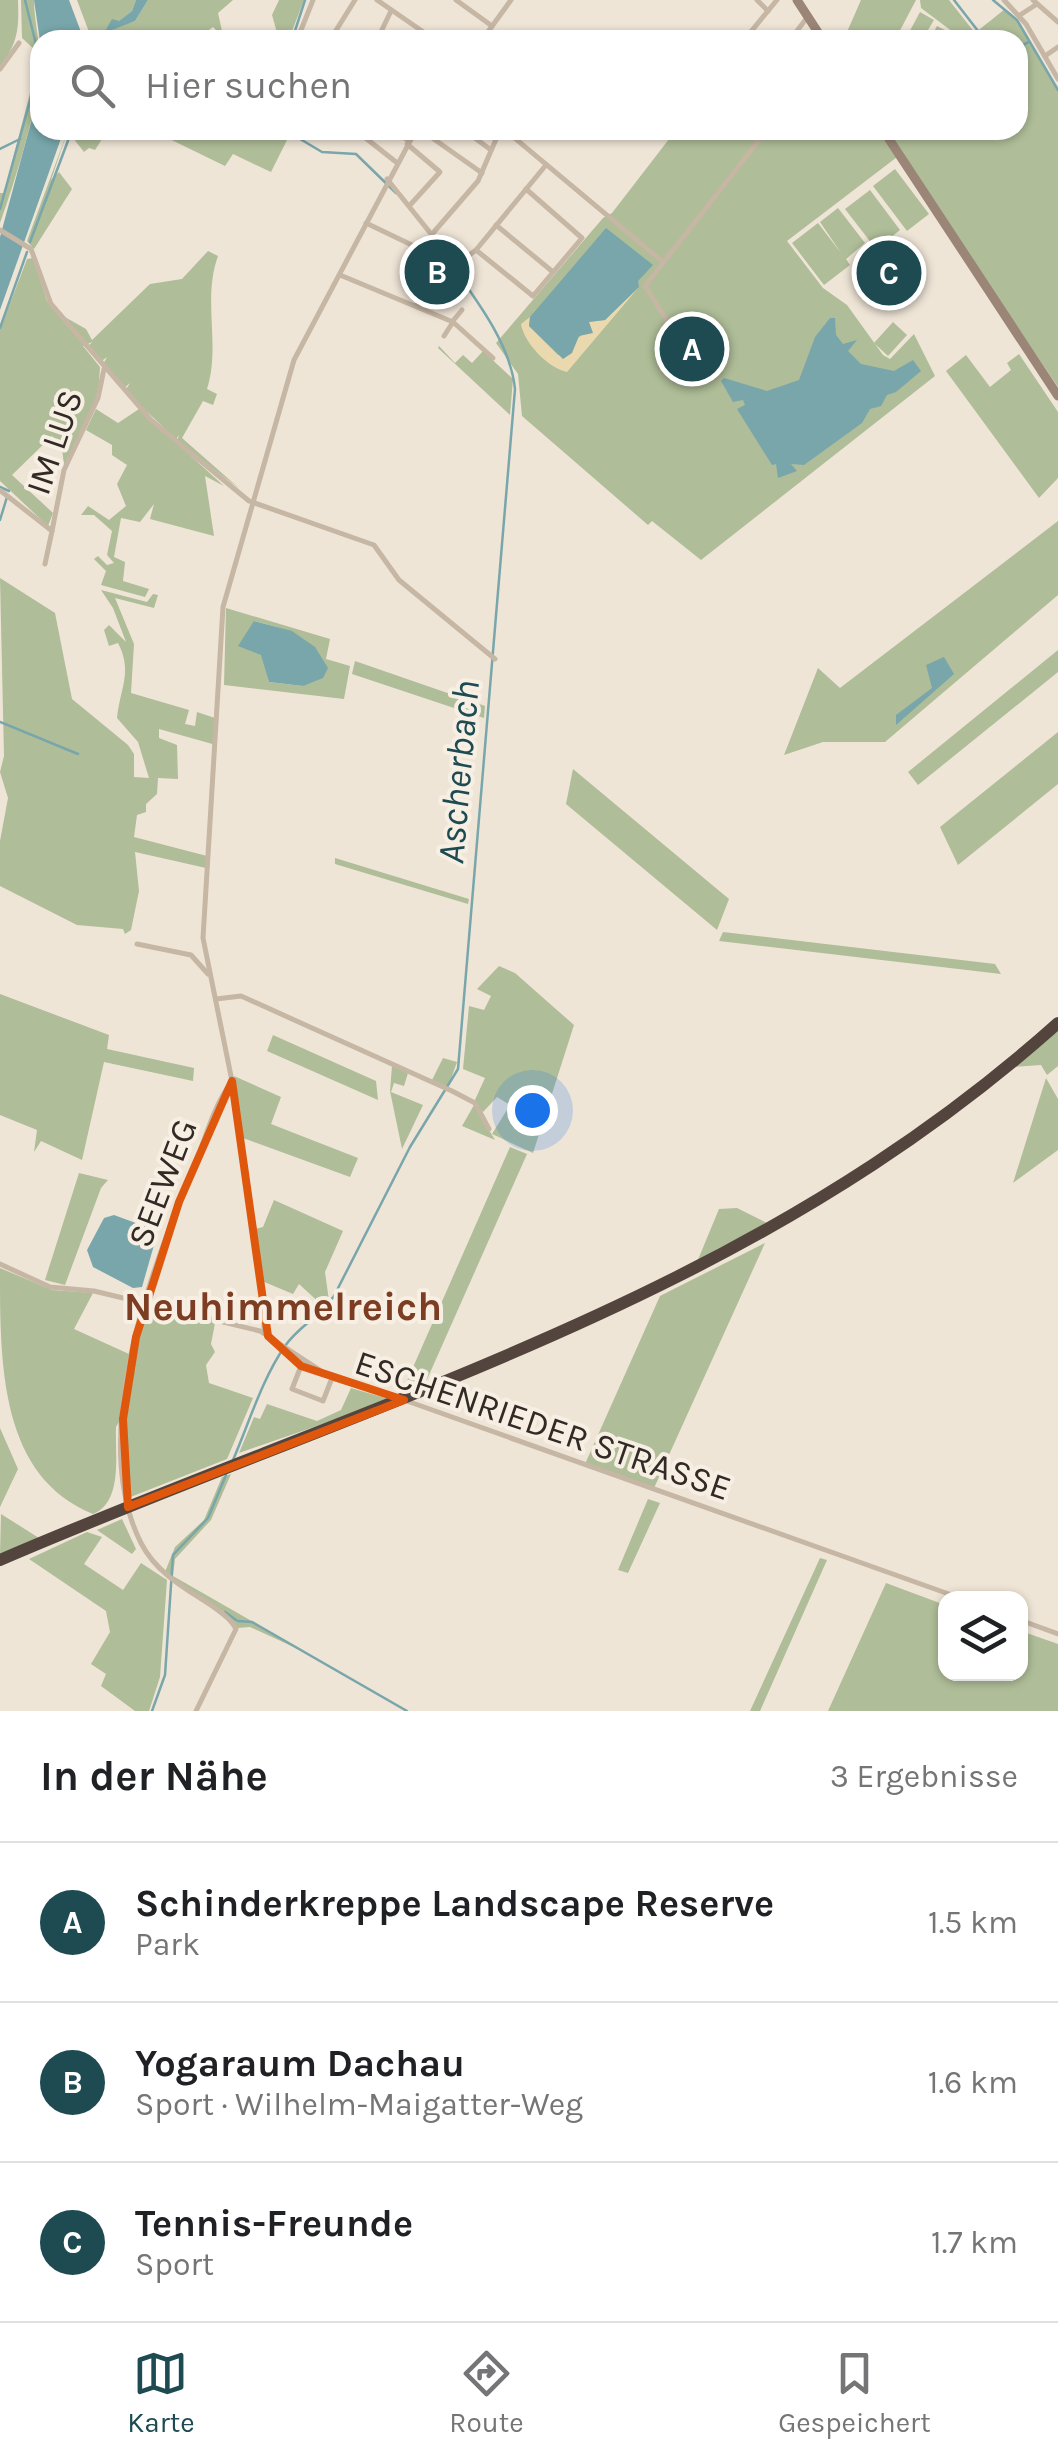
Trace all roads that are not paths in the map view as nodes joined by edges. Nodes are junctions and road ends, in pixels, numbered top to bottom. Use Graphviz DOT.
graph roads {
  1 [pos="313,0"];
  2 [pos="356,0"];
  3 [pos="377,0"];
  4 [pos="456,0"];
  5 [pos="511,0"];
  6 [pos="757,0"];
  7 [pos="777,0"];
  8 [pos="798,0"];
  9 [pos="1004,0"];
  10 [pos="1036,2"];
  11 [pos="391,10"];
  12 [pos="768,10"];
  13 [pos="1020,15"];
  14 [pos="808,16"];
  15 [pos="1058,22"];
  16 [pos="492,26"];
  17 [pos="301,30"];
  18 [pos="336,30"];
  19 [pos="382,30"];
  20 [pos="420,30"];
  21 [pos="489,30"];
  22 [pos="752,30"];
  23 [pos="798,30"];
  24 [pos="817,30"];
  25 [pos="20,43"];
  26 [pos="1058,47"];
  27 [pos="1045,56"];
  28 [pos="0,69"];
  29 [pos="1058,80"];
  30 [pos="368,140"];
  31 [pos="405,140"];
  32 [pos="434,140"];
  33 [pos="478,140"];
  34 [pos="496,140"];
  35 [pos="515,140"];
  36 [pos="758,140"];
  37 [pos="890,140"];
  38 [pos="408,142"];
  39 [pos="491,150"];
  40 [pos="396,162"];
  41 [pos="546,165"];
  42 [pos="482,172"];
  43 [pos="386,182"];
  44 [pos="526,189"];
  45 [pos="412,204"];
  46 [pos="366,223"];
  47 [pos="496,225"];
  48 [pos="1,231"];
  49 [pos="433,233"];
  50 [pos="416,247"];
  51 [pos="476,250"];
  52 [pos="663,262"];
  53 [pos="447,272"];
  54 [pos="553,272"];
  55 [pos="340,275"];
  56 [pos="416,306"];
  57 [pos="462,310"];
  58 [pos="666,319"];
  59 [pos="453,322"];
  60 [pos="444,336"];
  61 [pos="493,358"];
  62 [pos="104,369"];
  63 [pos="1058,396"];
  64 [pos="1,492"];
  65 [pos="251,502"];
  66 [pos="52,531"];
  67 [pos="46,564"];
  68 [pos="493,658"];
  69 [pos="136,944"];
  70 [pos="210,976"];
  71 [pos="216,999"];
  72 [pos="1058,1023"];
  73 [pos="232,1081"];
  74 [pos="489,1129"];
  75 [pos="0,1264"];
  76 [pos="146,1304"];
  77 [pos="264,1333"];
  78 [pos="303,1361"];
  79 [pos="332,1378"];
  80 [pos="0,1560"];
  81 [pos="940,1591"];
  82 [pos="1028,1623"];
  83 [pos="1058,1634"];
  84 [pos="196,1711"];
  1 -- 17 [label="street"];
  2 -- 18 [label="street"];
  3 -- 11 [label="street"];
  4 -- 16 [label="street"];
  5 -- 16 [label="street"];
  6 -- 12 [label="street"];
  7 -- 12 [label="street"];
  8 -- 14 [label="street"];
  9 -- 13 [label="street"];
  10 -- 13 [label="street"];
  10 -- 15 [label="street"];
  11 -- 19 [label="street"];
  11 -- 20 [label="street"];
  12 -- 22 [label="street"];
  13 -- 27 [label="street"];
  14 -- 23 [label="street"];
  14 -- 24 [label="street"];
  16 -- 21 [label="street"];
  25 -- 28 [label="street"];
  26 -- 27 [label="street"];
  27 -- 29 [label="street"];
  30 -- 40 [label="street"];
  31 -- 38 [label="street"];
  32 -- 42 [label="street"];
  33 -- 39 [label="street"];
  34 -- 39 [label="street"];
  35 -- 41 [label="street"];
  36 -- 52 [label="street"];
  37 -- 63 [label="street"];
  38 -- 40 [label="street"];
  38 -- 45 [label="street"];
  39 -- 42 [label="street"];
  40 -- 43 [label="street"];
  41 -- 44 [label="street"];
  41 -- 52 [label="street"];
  42 -- 49 [label="street"];
  43 -- 45 [label="street"];
  43 -- 46 [label="street"];
  44 -- 47 [label="street"];
  44 -- 54 [label="street"];
  45 -- 49 [label="street"];
  46 -- 50 [label="street"];
  46 -- 55 [label="street"];
  47 -- 51 [label="street"];
  47 -- 54 [label="street"];
  48 -- 62 [label="street"];
  49 -- 51 [label="street"];
  51 -- 54 [label="street"];
  52 -- 58 [label="street"];
  53 -- 56 [label="street"];
  55 -- 56 [label="street"];
  55 -- 65 [label="street"];
  56 -- 59 [label="street"];
  57 -- 59 [label="street"];
  59 -- 60 [label="street"];
  59 -- 61 [label="street"];
  62 -- 65 [label="street"];
  62 -- 66 [label="street, IM LUS"];
  64 -- 66 [label="street, IM LUS"];
  65 -- 68 [label="street"];
  65 -- 70 [label="street"];
  66 -- 67 [label="street, IM LUS"];
  69 -- 70 [label="street"];
  70 -- 71 [label="street"];
  71 -- 73 [label="street"];
  71 -- 74 [label="street"];
  72 -- 80 [label="highway"];
  73 -- 76 [label="street, SEEWEG"];
  73 -- 77 [label="street"];
  75 -- 76 [label="street, ESCHENRIEDER STRASSE"];
  76 -- 77 [label="street, ESCHENRIEDER STRASSE"];
  76 -- 84 [label="street, SEEWEG"];
  77 -- 78 [label="street, ESCHENRIEDER STRASSE"];
  78 -- 79 [label="street, ESCHENRIEDER STRASSE"];
  78 -- 79 [label="street"];
  79 -- 81 [label="street, ESCHENRIEDER STRASSE"];
  82 -- 83 [label="street"];
}
